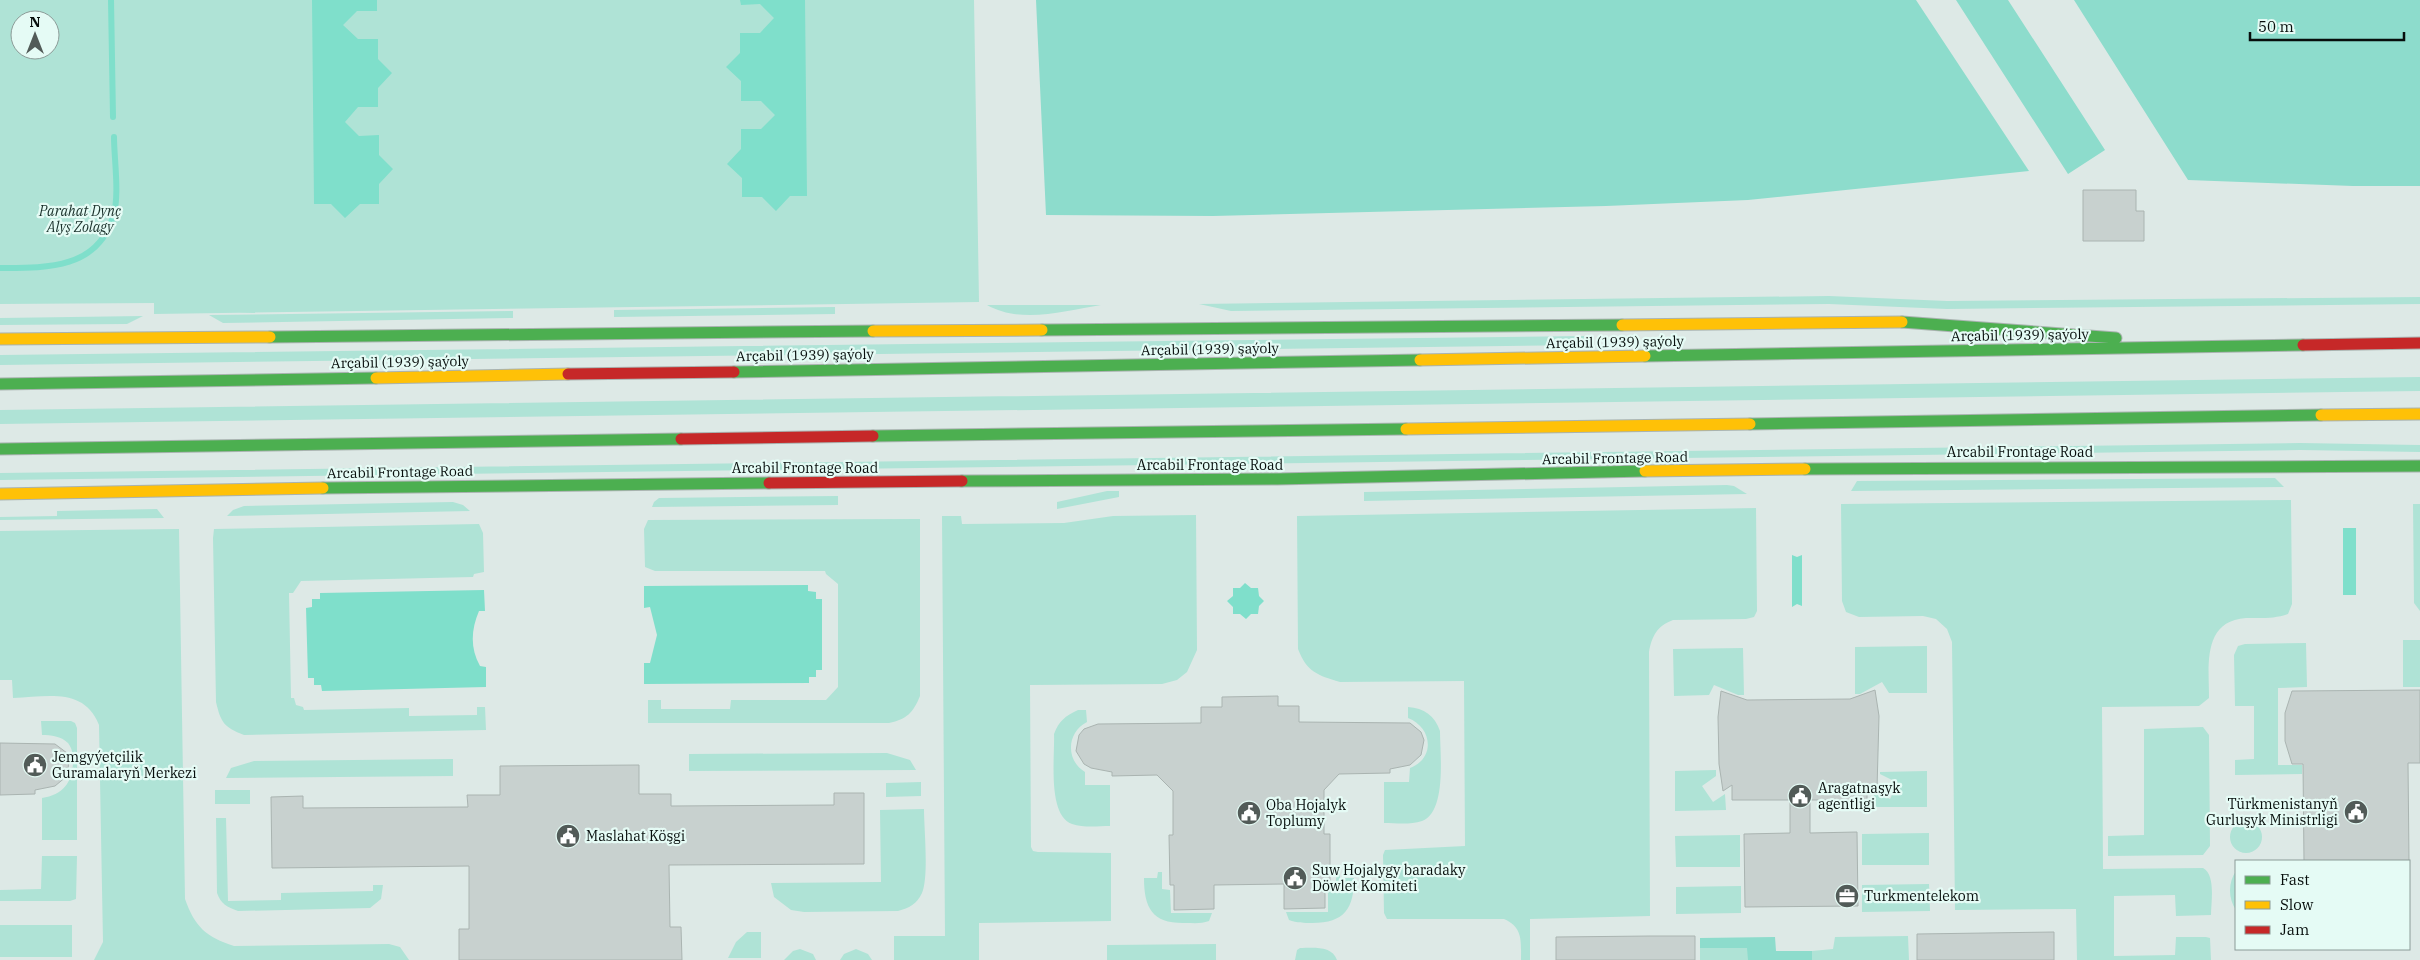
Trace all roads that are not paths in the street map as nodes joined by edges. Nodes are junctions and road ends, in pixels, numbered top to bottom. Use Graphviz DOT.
graph roads {
  1 [pos="0,339"];
  2 [pos="2420,343"];
  3 [pos="2222,347"];
  4 [pos="0,384"];
  5 [pos="2420,414"];
  6 [pos="0,450"];
  7 [pos="2420,466"];
  8 [pos="0,494"];
  1 -- 3 [label="main road"];
  2 -- 3 [label="main road, Arçabil (1939) şaýoly"];
  3 -- 4 [label="main road, Arçabil (1939) şaýoly"];
  5 -- 6 [label="main road"];
  7 -- 8 [label="main road, Arcabil Frontage Road"];
}
